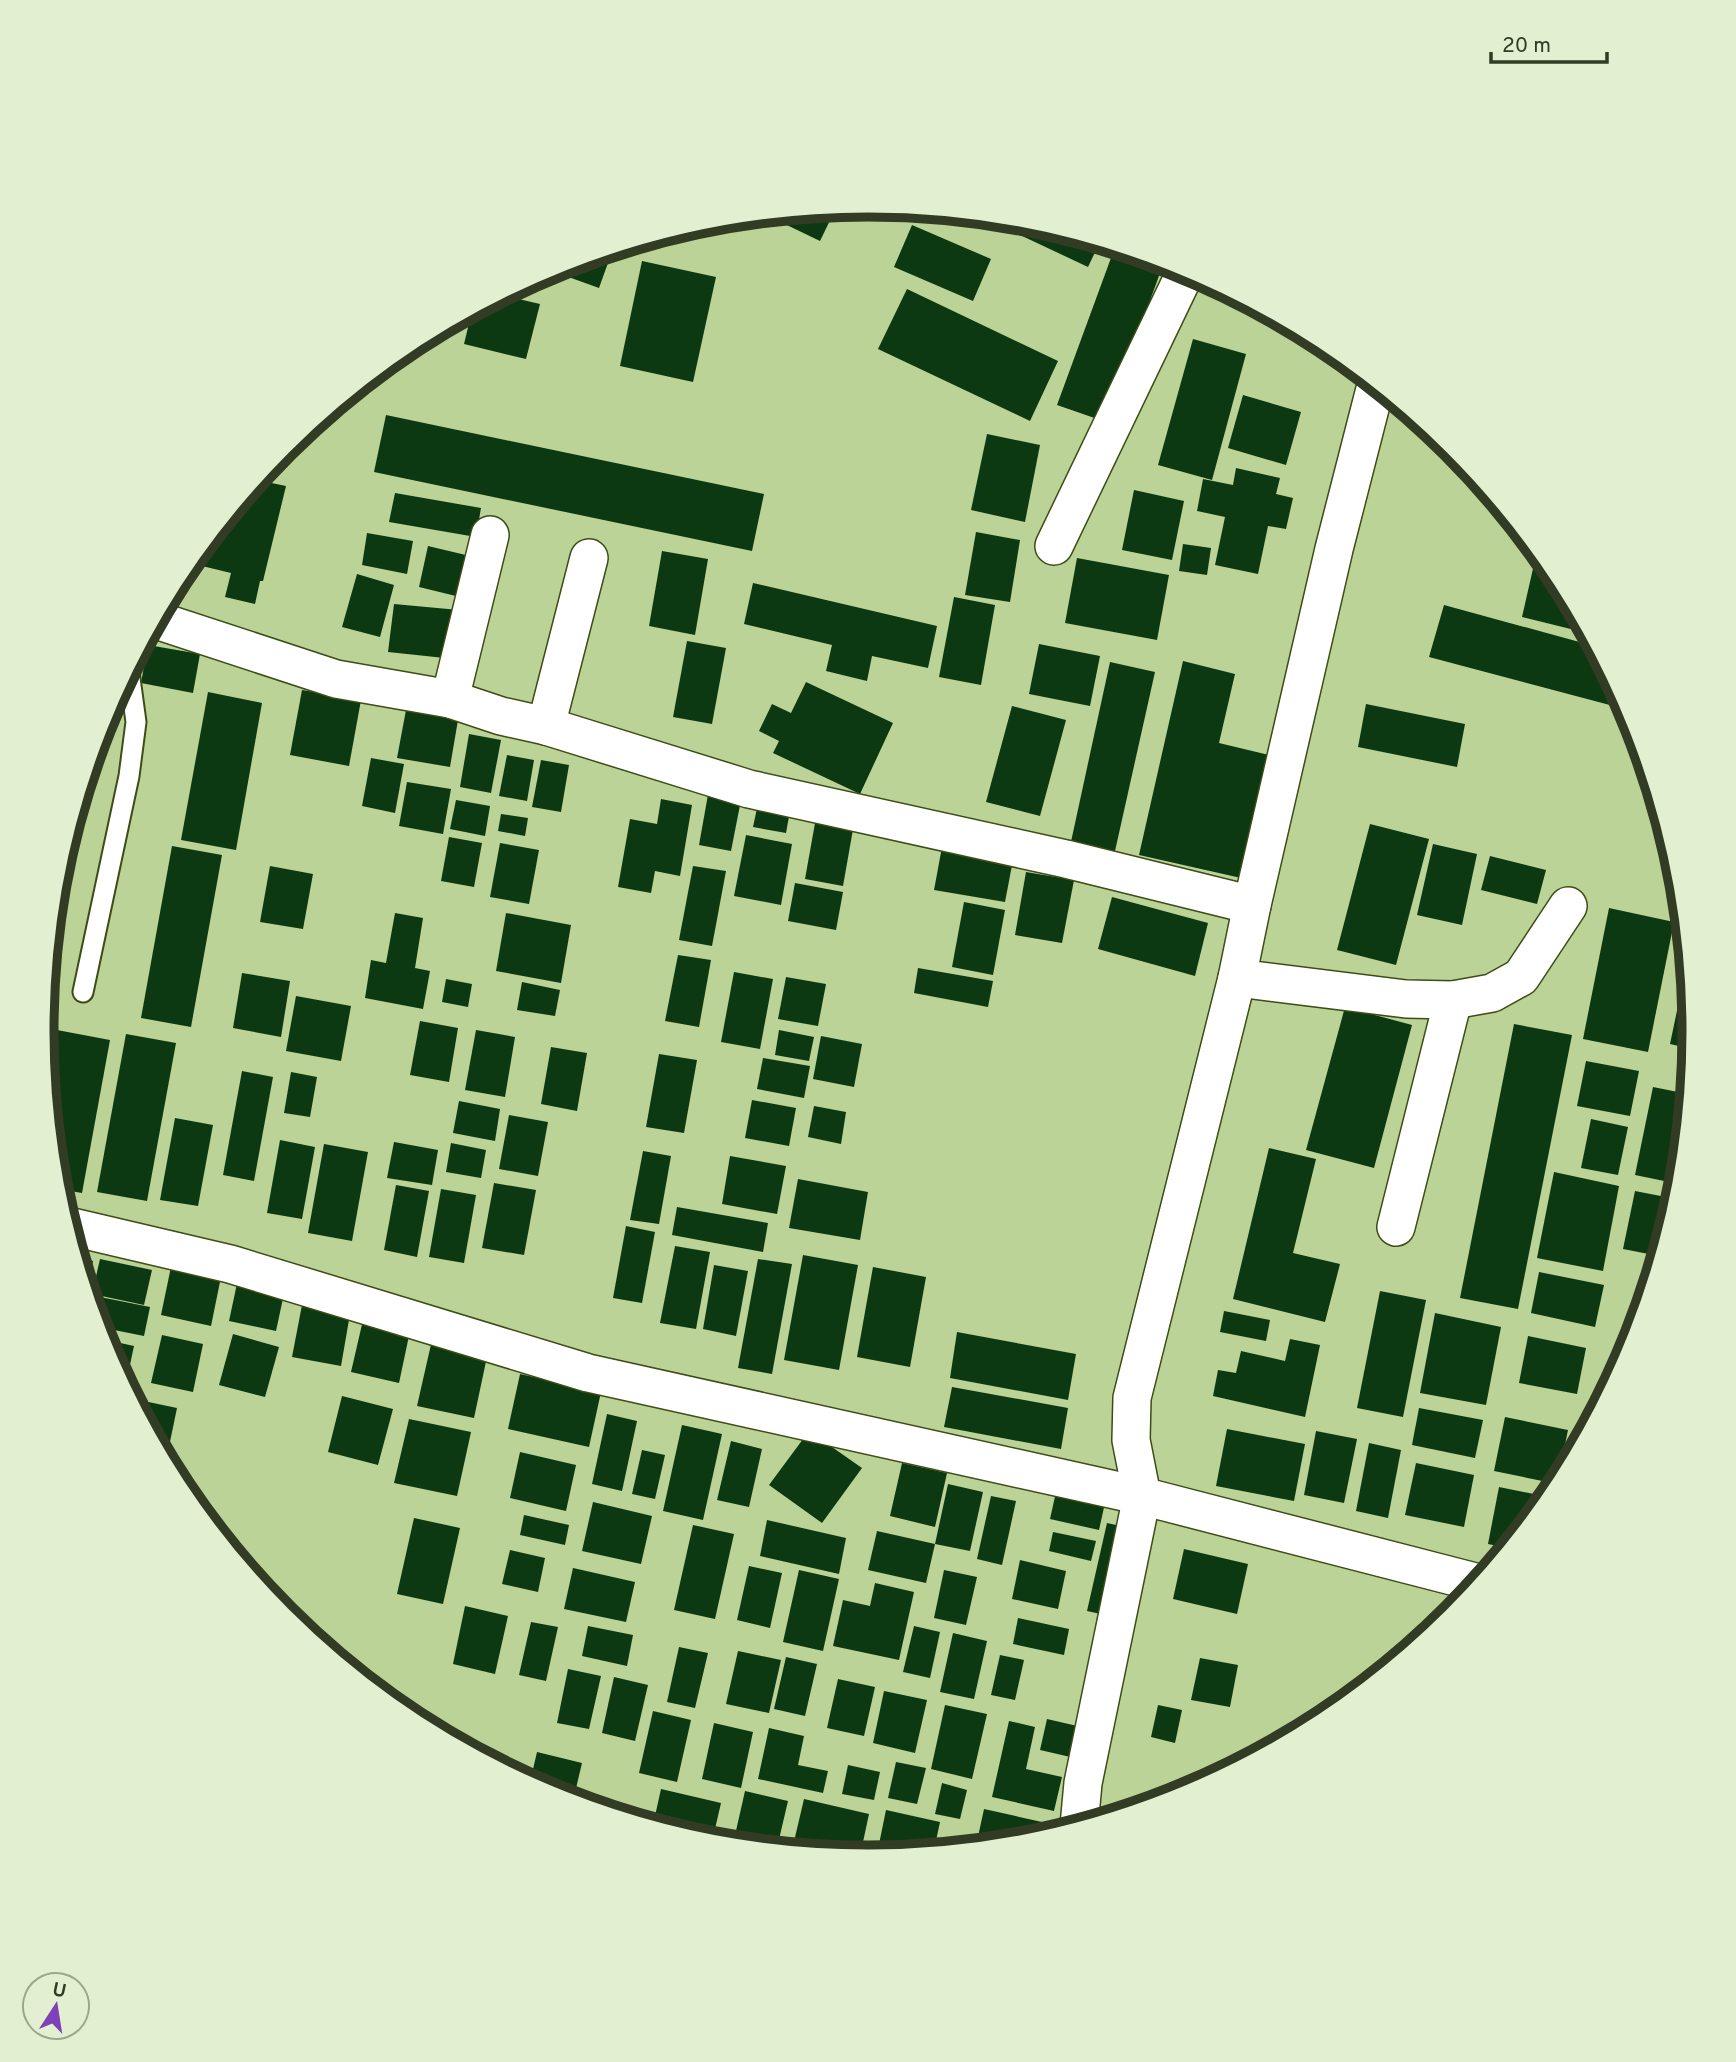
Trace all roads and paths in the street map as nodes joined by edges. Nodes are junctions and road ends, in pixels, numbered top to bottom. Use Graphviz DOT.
graph roads {
  1 [pos="1182,280"];
  2 [pos="1374,394"];
  3 [pos="490,535"];
  4 [pos="1054,546"];
  5 [pos="589,558"];
  6 [pos="164,623"];
  7 [pos="131,686"];
  8 [pos="450,699"];
  9 [pos="546,726"];
  10 [pos="1252,905"];
  11 [pos="1568,906"];
  12 [pos="1237,978"];
  13 [pos="83,992"];
  14 [pos="1453,1000"];
  15 [pos="1396,1227"];
  16 [pos="79,1229"];
  17 [pos="1142,1496"];
  18 [pos="1468,1580"];
  19 [pos="1080,1817"];
  1 -- 4 [label="street"];
  2 -- 10 [label="street"];
  3 -- 8 [label="street"];
  5 -- 9 [label="street"];
  6 -- 8 [label="street"];
  7 -- 13 [label="lane"];
  8 -- 9 [label="street"];
  9 -- 10 [label="street"];
  10 -- 12 [label="street"];
  11 -- 14 [label="street"];
  12 -- 14 [label="street"];
  12 -- 17 [label="street"];
  14 -- 15 [label="street"];
  16 -- 17 [label="street"];
  17 -- 18 [label="street"];
  17 -- 19 [label="street"];
}
